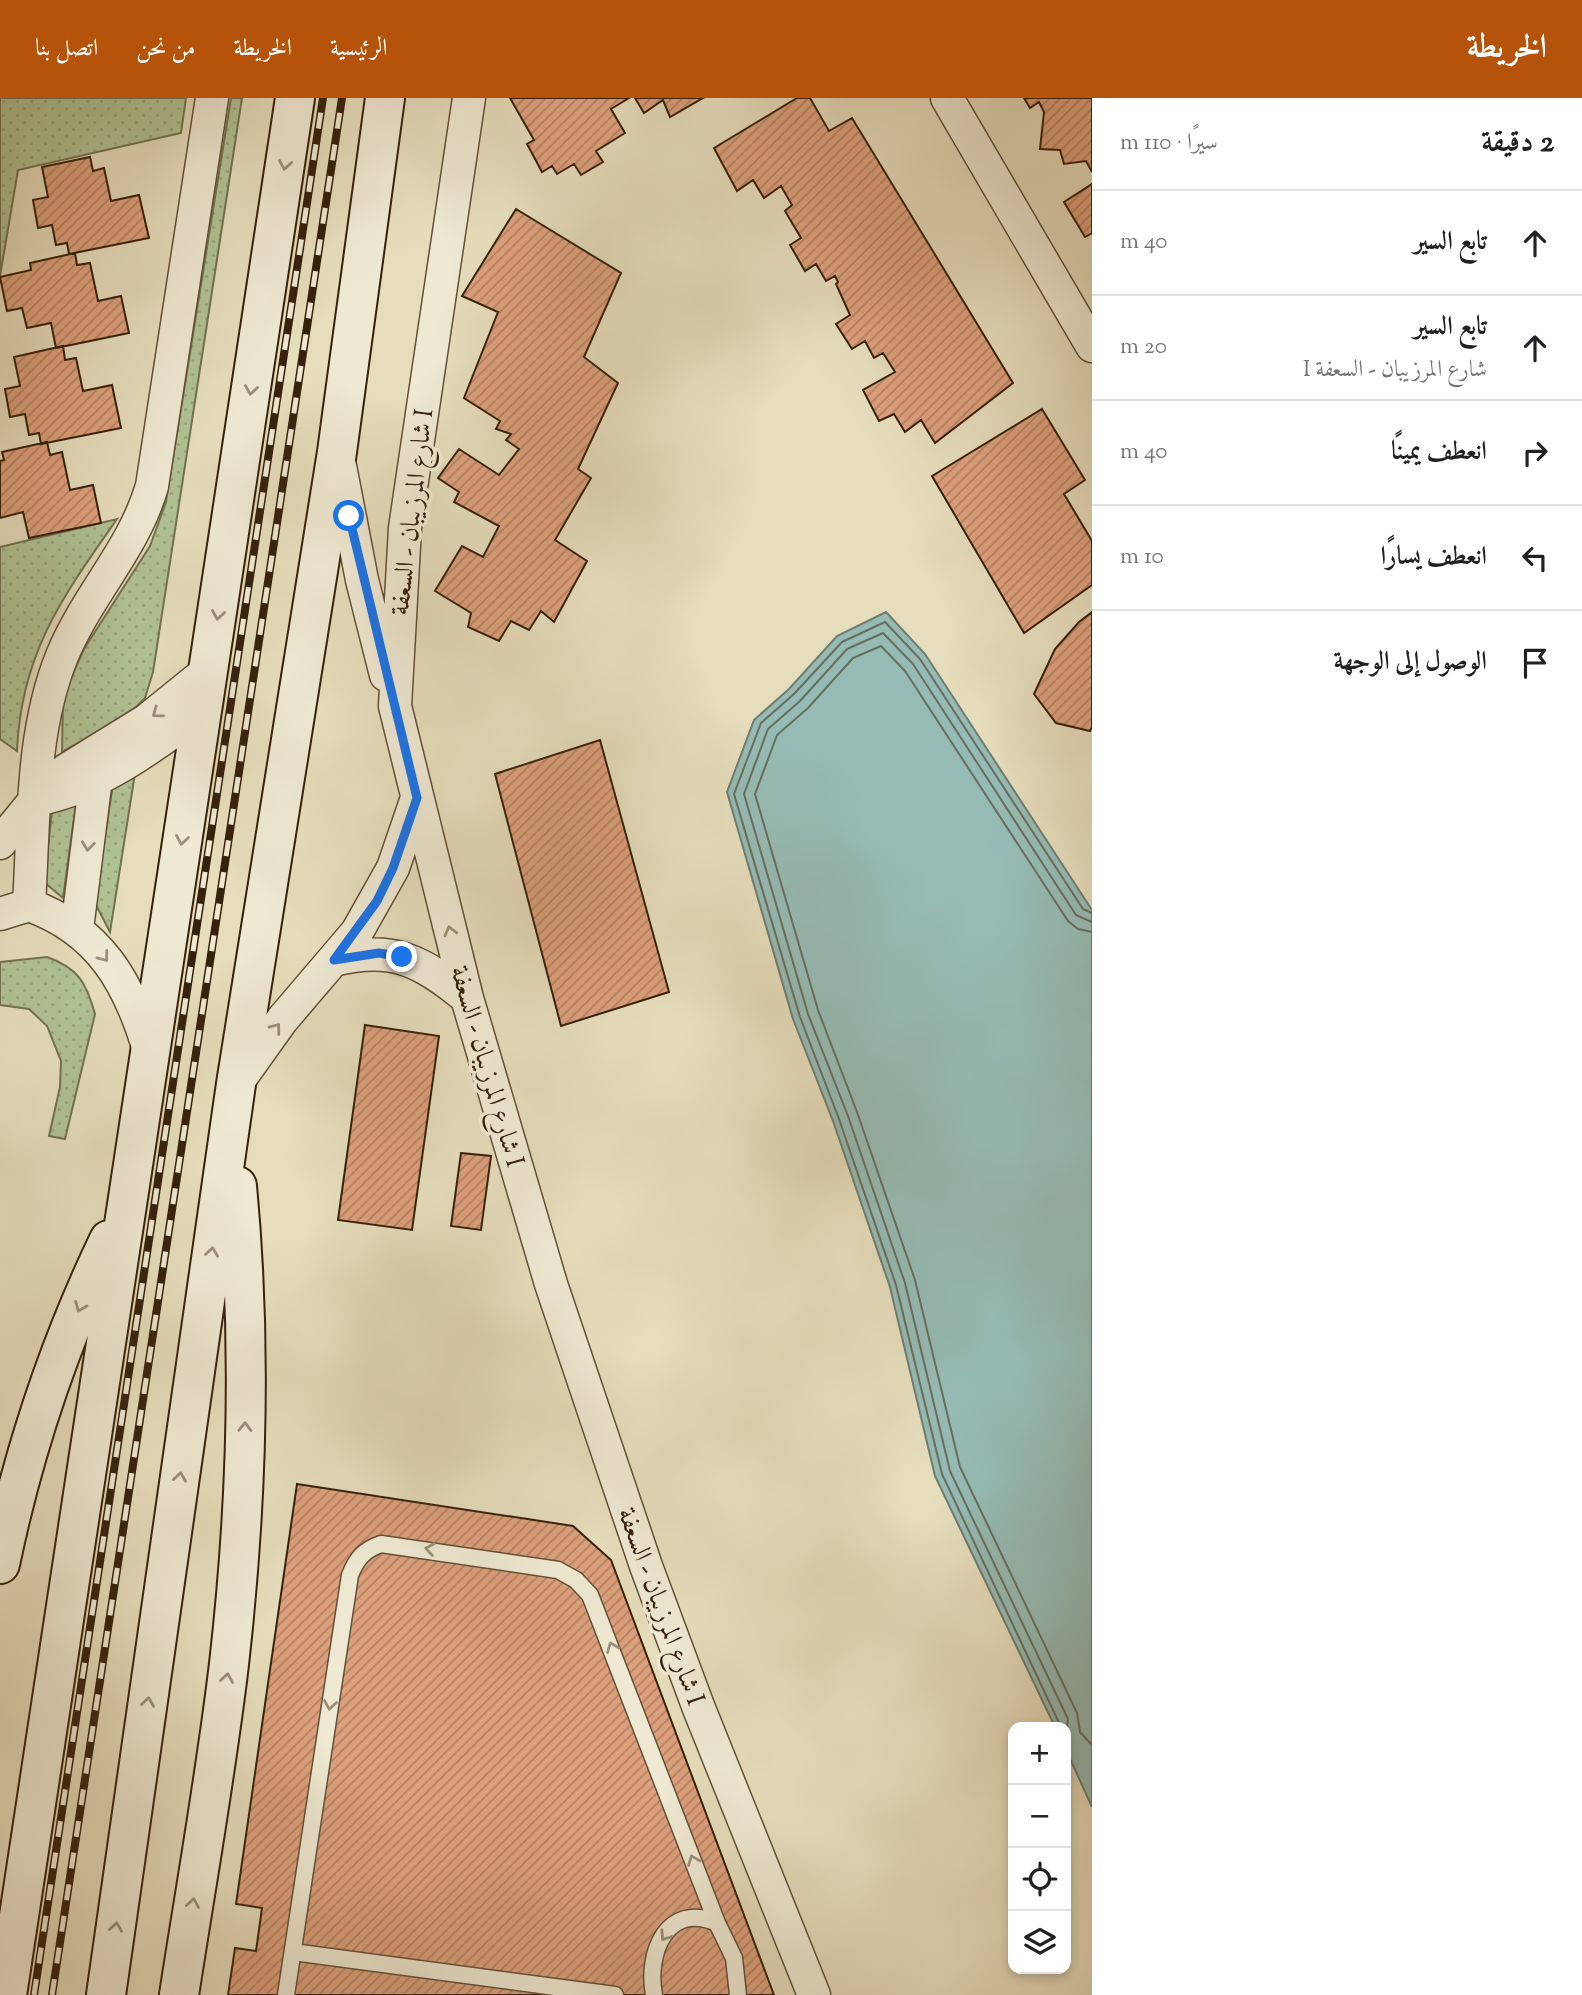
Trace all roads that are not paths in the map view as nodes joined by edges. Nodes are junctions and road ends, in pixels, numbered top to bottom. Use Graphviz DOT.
graph roads {
  1 [pos="212,98"];
  2 [pos="295,98"];
  3 [pos="385,98"];
  4 [pos="469,98"];
  5 [pos="947,98"];
  6 [pos="1092,346"];
  7 [pos="337,452"];
  8 [pos="209,669"];
  9 [pos="395,706"];
  10 [pos="203,710"];
  11 [pos="96,778"];
  12 [pos="417,798"];
  13 [pos="36,800"];
  14 [pos="0,843"];
  15 [pos="15,910"];
  16 [pos="77,929"];
  17 [pos="334,960"];
  18 [pos="467,998"];
  19 [pos="149,1050"];
  20 [pos="233,1101"];
  21 [pos="129,1200"];
  22 [pos="0,1564"];
  23 [pos="717,1923"];
  24 [pos="293,1952"];
  25 [pos="7,1995"];
  26 [pos="106,1995"];
  27 [pos="179,1995"];
  28 [pos="286,1995"];
  29 [pos="615,1995"];
  30 [pos="654,1995"];
  31 [pos="738,1995"];
  32 [pos="814,1995"];
  1 -- 13 [label="street"];
  2 -- 8 [label="main road, one-way"];
  3 -- 7 [label="main road"];
  4 -- 9 [label="street, شارع المرزيبان - السعفة I"];
  5 -- 6 [label="street"];
  7 -- 9 [label="street"];
  7 -- 20 [label="main road"];
  8 -- 10 [label="main road"];
  8 -- 13 [label="street, one-way"];
  9 -- 12 [label="street, شارع المرزيبان - السعفة I"];
  10 -- 11 [label="street"];
  10 -- 19 [label="main road, one-way"];
  11 -- 13 [label="street"];
  11 -- 16 [label="street, one-way"];
  12 -- 17 [label="street"];
  18 -- 12 [label="street, شارع المرزيبان - السعفة I, one-way"];
  13 -- 14 [label="street"];
  13 -- 15 [label="street"];
  15 -- 16 [label="street"];
  16 -- 19 [label="street, one-way"];
  17 -- 18 [label="street"];
  20 -- 17 [label="street, one-way"];
  18 -- 32 [label="street, شارع المرزيبان - السعفة I"];
  19 -- 21 [label="main road"];
  26 -- 20 [label="main road, one-way"];
  27 -- 20 [label="main road, one-way"];
  21 -- 22 [label="main road, one-way"];
  21 -- 25 [label="main road"];
  23 -- 24 [label="lane, one-way"];
  23 -- 30 [label="lane, one-way"];
  23 -- 31 [label="lane"];
  24 -- 28 [label="lane"];
  24 -- 29 [label="lane"];
}
